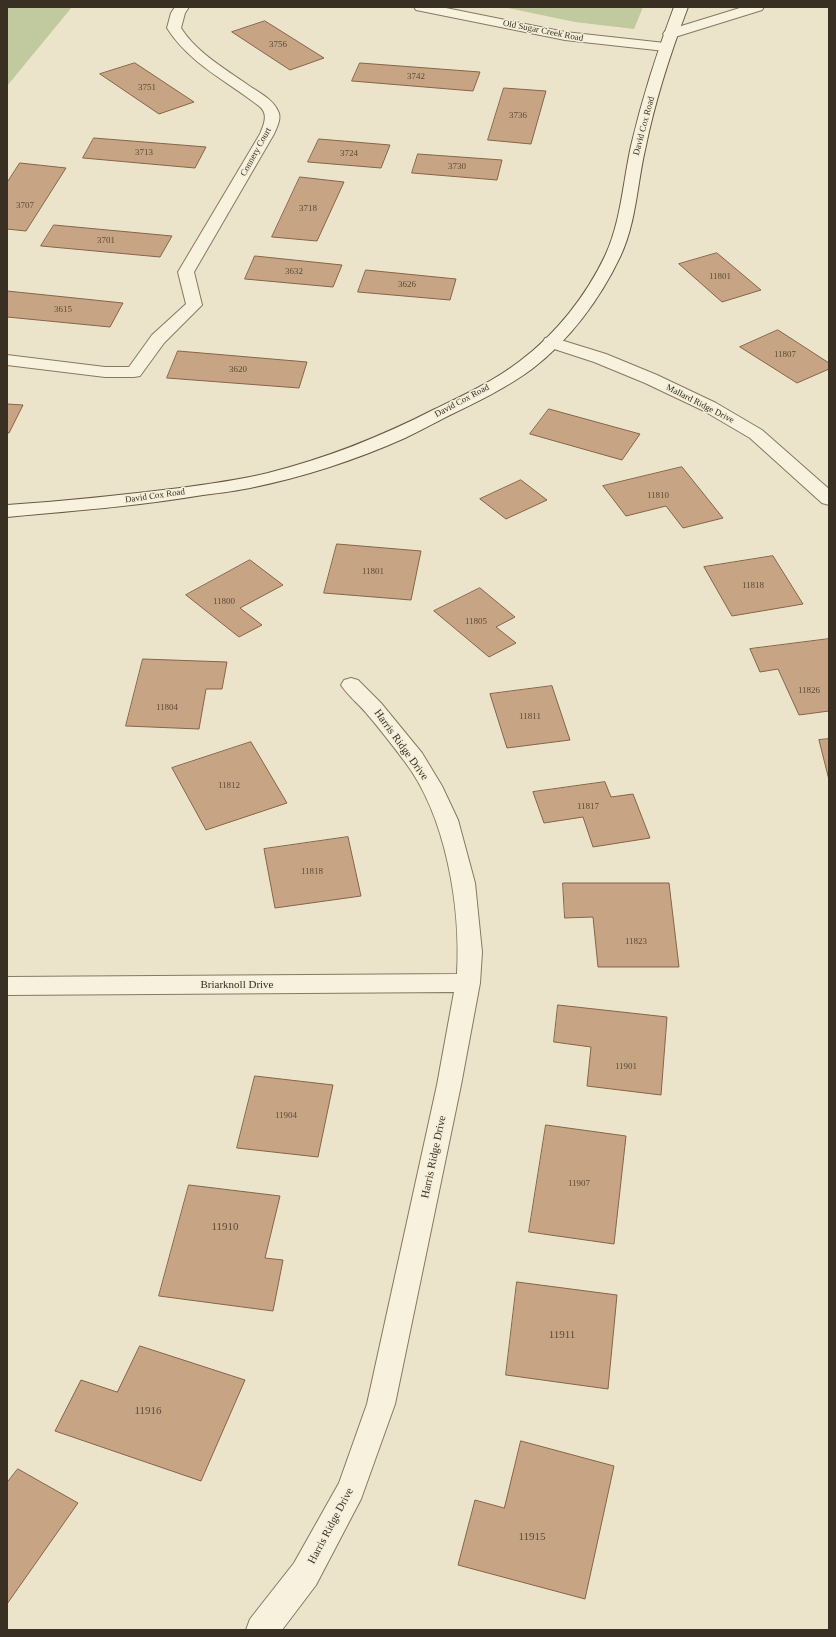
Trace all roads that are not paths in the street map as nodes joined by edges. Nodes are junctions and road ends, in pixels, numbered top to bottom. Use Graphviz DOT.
graph roads {
  1 [pos="182,7"];
  2 [pos="421,7"];
  3 [pos="681,7"];
  4 [pos="757,7"];
  5 [pos="668,40"];
  6 [pos="551,342"];
  7 [pos="7,360"];
  8 [pos="829,499"];
  9 [pos="7,511"];
  10 [pos="351,685"];
  11 [pos="468,983"];
  12 [pos="7,986"];
  13 [pos="261,1630"];
  1 -- 7 [label="street, Connery Court"];
  2 -- 5 [label="street, Old Sugar Creek Road"];
  3 -- 5 [label="street, David Cox Road"];
  4 -- 5 [label="street"];
  5 -- 6 [label="street, David Cox Road"];
  6 -- 8 [label="street, Mallard Ridge Drive"];
  6 -- 9 [label="street, David Cox Road"];
  10 -- 11 [label="street, Harris Ridge Drive"];
  11 -- 12 [label="street, Briarknoll Drive"];
  11 -- 13 [label="street, Harris Ridge Drive"];
}
